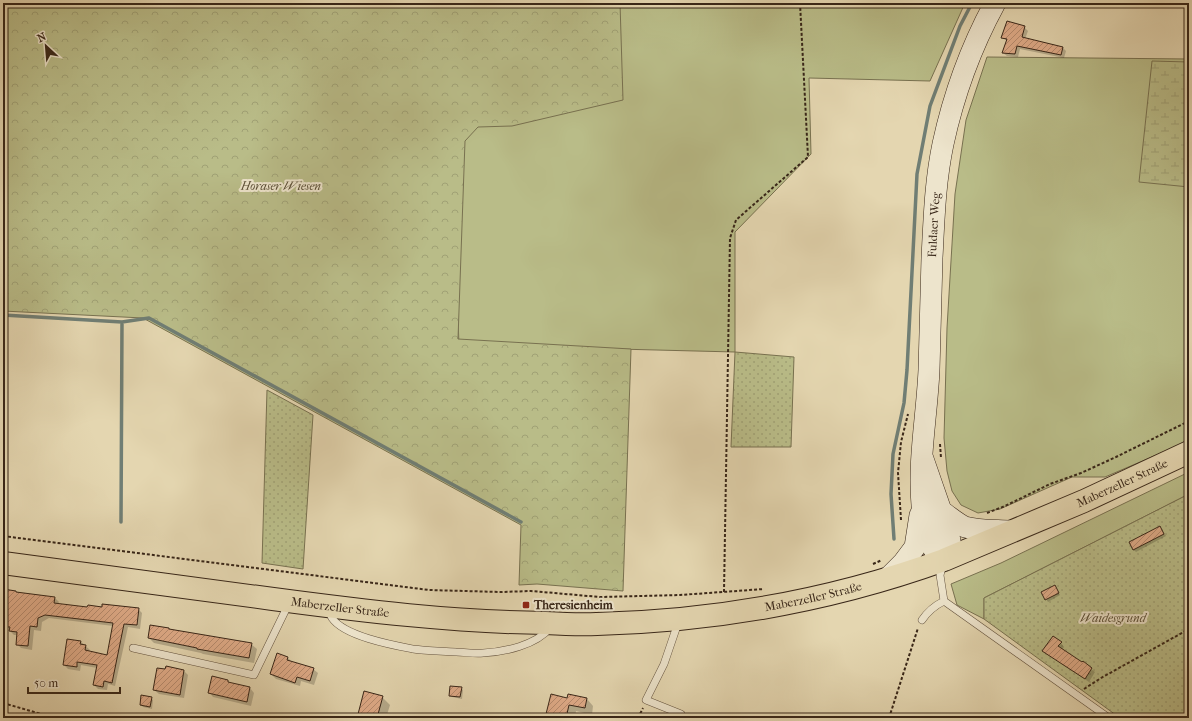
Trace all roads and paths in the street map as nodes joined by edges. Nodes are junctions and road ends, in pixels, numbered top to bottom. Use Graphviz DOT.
graph roads {
  1 [pos="800,3"];
  2 [pos="995,3"];
  3 [pos="1189,421"];
  4 [pos="940,439"];
  5 [pos="1189,452"];
  6 [pos="932,460"];
  7 [pos="931,509"];
  8 [pos="982,514"];
  9 [pos="1011,531"];
  10 [pos="3,536"];
  11 [pos="944,560"];
  12 [pos="3,563"];
  13 [pos="870,565"];
  14 [pos="886,568"];
  15 [pos="770,588"];
  16 [pos="724,592"];
  17 [pos="290,601"];
  18 [pos="944,601"];
  19 [pos="330,607"];
  20 [pos="679,619"];
  21 [pos="922,620"];
  22 [pos="554,624"];
  23 [pos="1189,629"];
  24 [pos="133,648"];
  25 [pos="1076,694"];
  26 [pos="3,703"];
  27 [pos="681,714"];
  28 [pos="55,718"];
  29 [pos="889,718"];
  30 [pos="1109,718"];
  1 -- 16 [label="path"];
  2 -- 6 [label="main road, Fuldaer Weg"];
  3 -- 8 [label="path"];
  4 -- 6 [label="path"];
  5 -- 9 [label="main road, Maberzeller Straße"];
  6 -- 7 [label="main road, Fuldaer Weg"];
  7 -- 9 [label="main road"];
  7 -- 11 [label="main road, Fuldaer Weg"];
  7 -- 14 [label="main road"];
  9 -- 11 [label="main road, Maberzeller Straße"];
  10 -- 16 [label="path"];
  11 -- 14 [label="main road, Maberzeller Straße"];
  11 -- 18 [label="lane"];
  12 -- 17 [label="main road, Maberzeller Straße"];
  13 -- 14 [label="path"];
  14 -- 20 [label="main road, Maberzeller Straße"];
  15 -- 16 [label="path"];
  17 -- 19 [label="main road, Maberzeller Straße"];
  17 -- 24 [label="lane"];
  18 -- 21 [label="lane"];
  18 -- 25 [label="lane"];
  19 -- 22 [label="main road, Maberzeller Straße"];
  19 -- 22 [label="lane"];
  20 -- 22 [label="main road, Maberzeller Straße"];
  20 -- 27 [label="lane"];
  21 -- 29 [label="path"];
  23 -- 25 [label="path"];
  25 -- 30 [label="lane"];
  26 -- 28 [label="path"];
}
